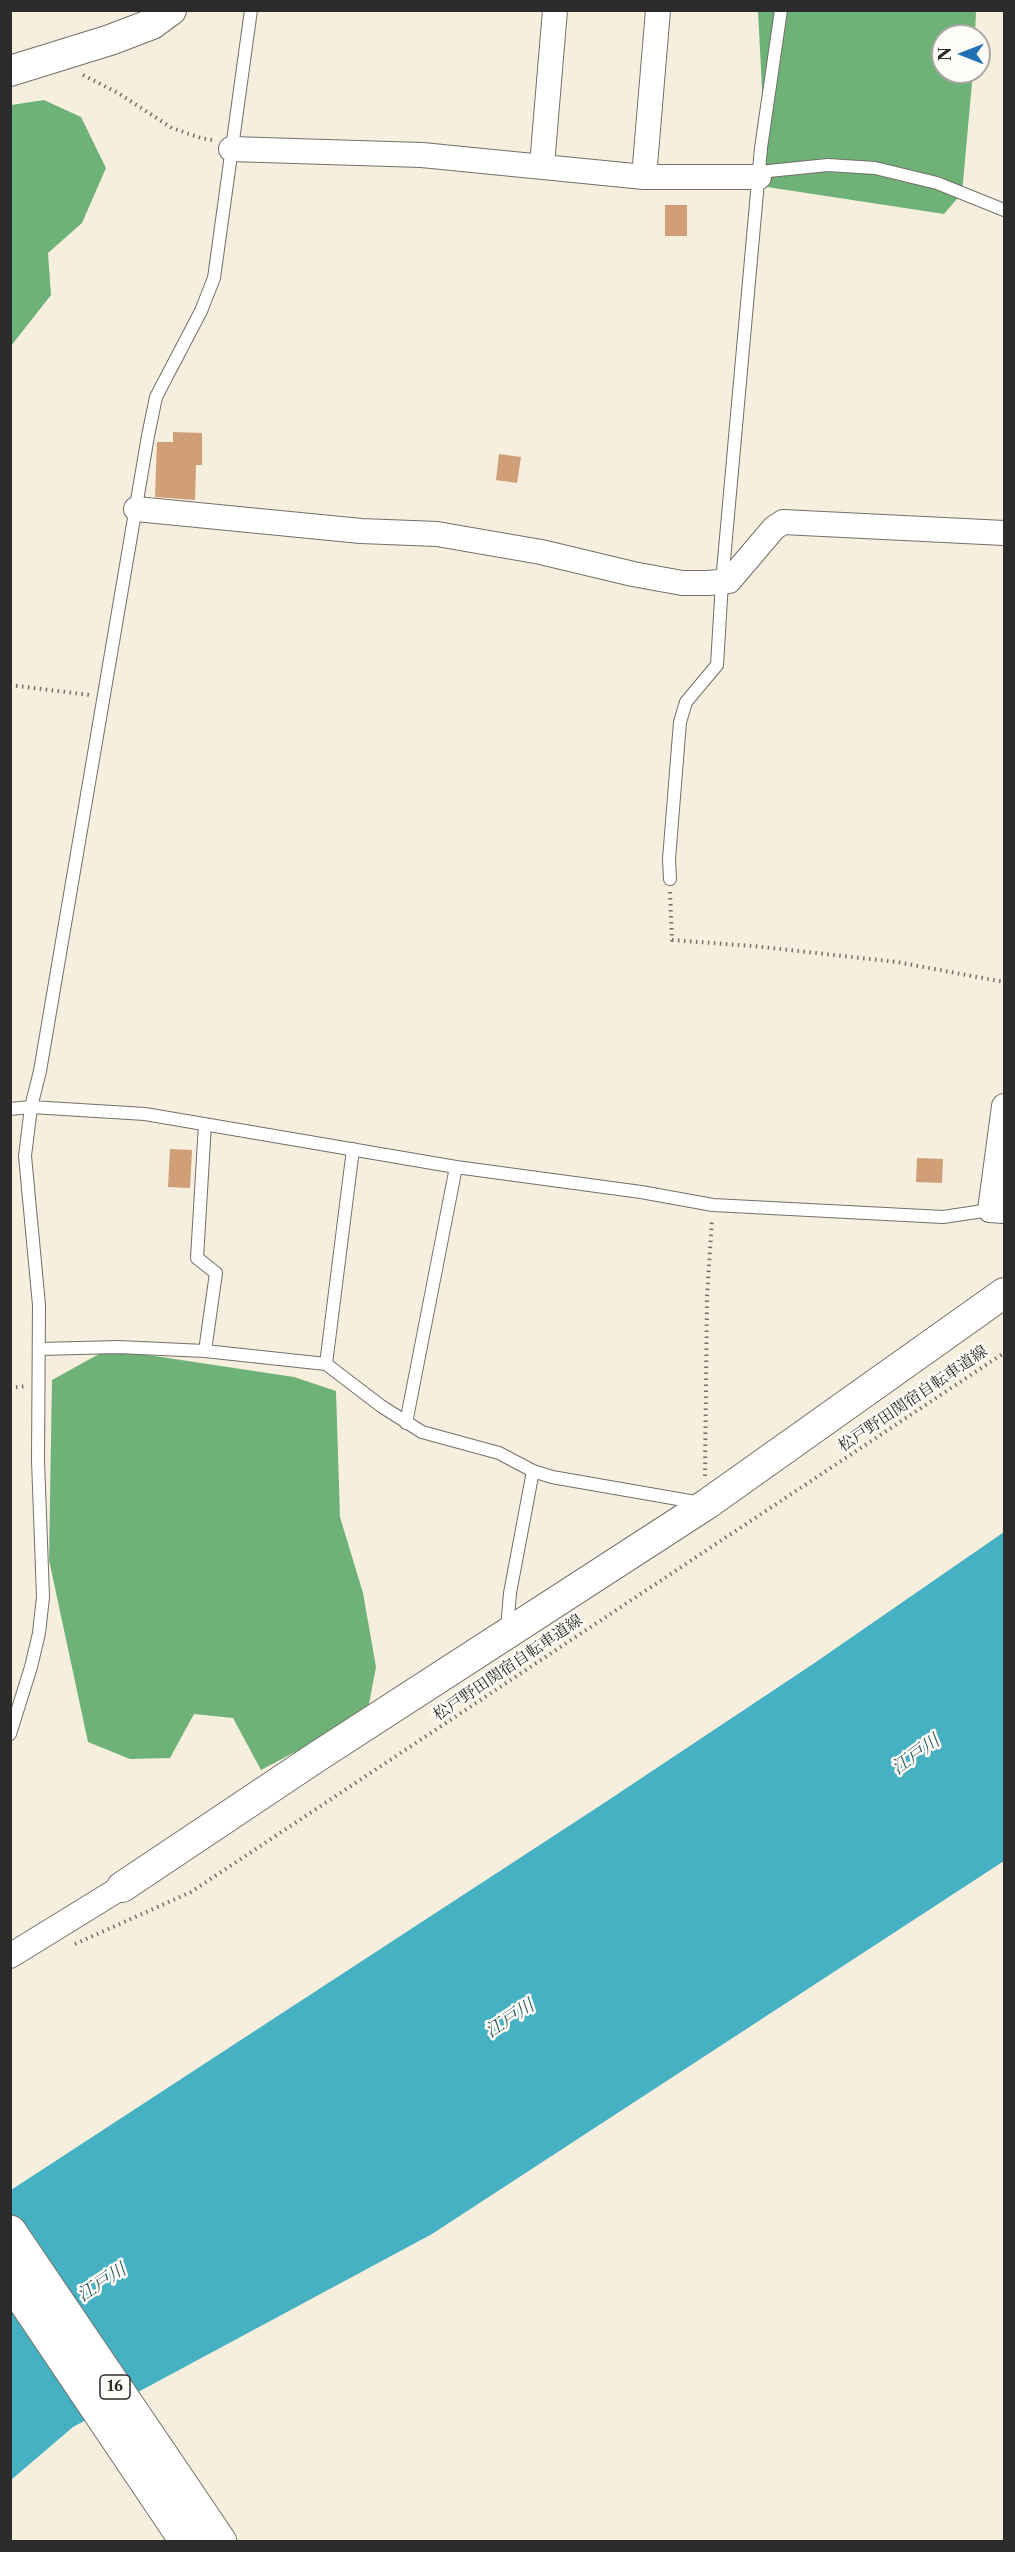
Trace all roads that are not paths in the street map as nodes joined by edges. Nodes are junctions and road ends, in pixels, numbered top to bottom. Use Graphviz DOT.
graph roads {
  1 [pos="171,10"];
  2 [pos="251,10"];
  3 [pos="555,10"];
  4 [pos="657,10"];
  5 [pos="781,10"];
  6 [pos="10,71"];
  7 [pos="231,146"];
  8 [pos="542,165"];
  9 [pos="759,175"];
  10 [pos="644,177"];
  11 [pos="1005,210"];
  12 [pos="136,509"];
  13 [pos="1005,533"];
  14 [pos="722,582"];
  15 [pos="670,879"];
  16 [pos="1005,1106"];
  17 [pos="31,1107"];
  18 [pos="10,1109"];
  19 [pos="205,1124"];
  20 [pos="353,1149"];
  21 [pos="456,1167"];
  22 [pos="997,1210"];
  23 [pos="1005,1293"];
  24 [pos="40,1349"];
  25 [pos="205,1351"];
  26 [pos="326,1364"];
  27 [pos="406,1423"];
  28 [pos="533,1471"];
  29 [pos="706,1504"];
  30 [pos="507,1633"];
  31 [pos="10,1734"];
  32 [pos="122,1887"];
  33 [pos="10,1956"];
  34 [pos="10,2232"];
  35 [pos="10,2279"];
  36 [pos="187,2541"];
  37 [pos="220,2541"];
  1 -- 6 [label="street"];
  2 -- 7 [label="lane"];
  3 -- 8 [label="street"];
  4 -- 10 [label="street"];
  5 -- 9 [label="lane"];
  7 -- 8 [label="street"];
  7 -- 12 [label="lane"];
  8 -- 10 [label="street"];
  9 -- 10 [label="street"];
  9 -- 11 [label="lane"];
  9 -- 14 [label="lane"];
  12 -- 14 [label="street"];
  12 -- 17 [label="lane"];
  13 -- 14 [label="street"];
  14 -- 15 [label="lane"];
  16 -- 22 [label="street"];
  17 -- 18 [label="lane"];
  17 -- 19 [label="lane"];
  17 -- 24 [label="lane"];
  19 -- 20 [label="lane"];
  19 -- 25 [label="lane"];
  20 -- 21 [label="lane"];
  20 -- 26 [label="lane"];
  21 -- 22 [label="lane"];
  21 -- 27 [label="lane"];
  23 -- 29 [label="street"];
  24 -- 25 [label="lane"];
  24 -- 31 [label="lane"];
  25 -- 26 [label="lane"];
  26 -- 27 [label="lane"];
  27 -- 28 [label="lane"];
  28 -- 29 [label="lane"];
  28 -- 30 [label="lane"];
  29 -- 30 [label="street"];
  30 -- 32 [label="street"];
  32 -- 33 [label="street"];
  34 -- 37 [label="highway, 16"];
  35 -- 36 [label="highway, 16"];
}
